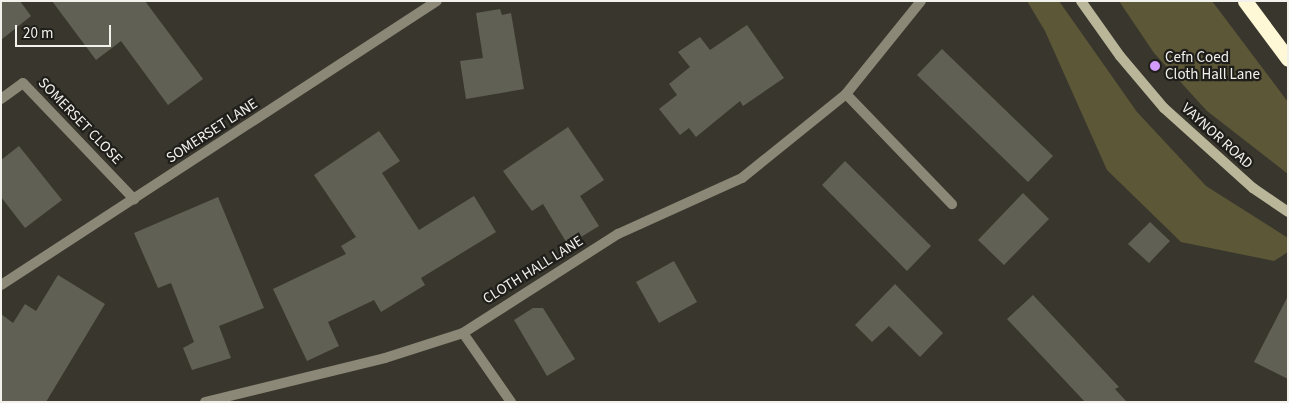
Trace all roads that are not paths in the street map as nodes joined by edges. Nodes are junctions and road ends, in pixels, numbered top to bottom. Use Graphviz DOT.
graph roads {
  1 [pos="437,1"];
  2 [pos="920,1"];
  3 [pos="1081,1"];
  4 [pos="1245,1"];
  5 [pos="1288,59"];
  6 [pos="846,94"];
  7 [pos="1,99"];
  8 [pos="134,199"];
  9 [pos="952,204"];
  10 [pos="1288,212"];
  11 [pos="1,285"];
  12 [pos="463,333"];
  13 [pos="205,402"];
  14 [pos="510,402"];
  1 -- 8 [label="street, SOMERSET LANE"];
  2 -- 6 [label="street, CLOTH HALL LANE"];
  3 -- 10 [label="street, VAYNOR ROAD"];
  4 -- 5 [label="highway"];
  6 -- 9 [label="street"];
  6 -- 12 [label="street, CLOTH HALL LANE"];
  7 -- 8 [label="street, SOMERSET CLOSE"];
  8 -- 11 [label="street, SOMERSET LANE"];
  12 -- 13 [label="street, CLOTH HALL LANE"];
  12 -- 14 [label="street"];
}
